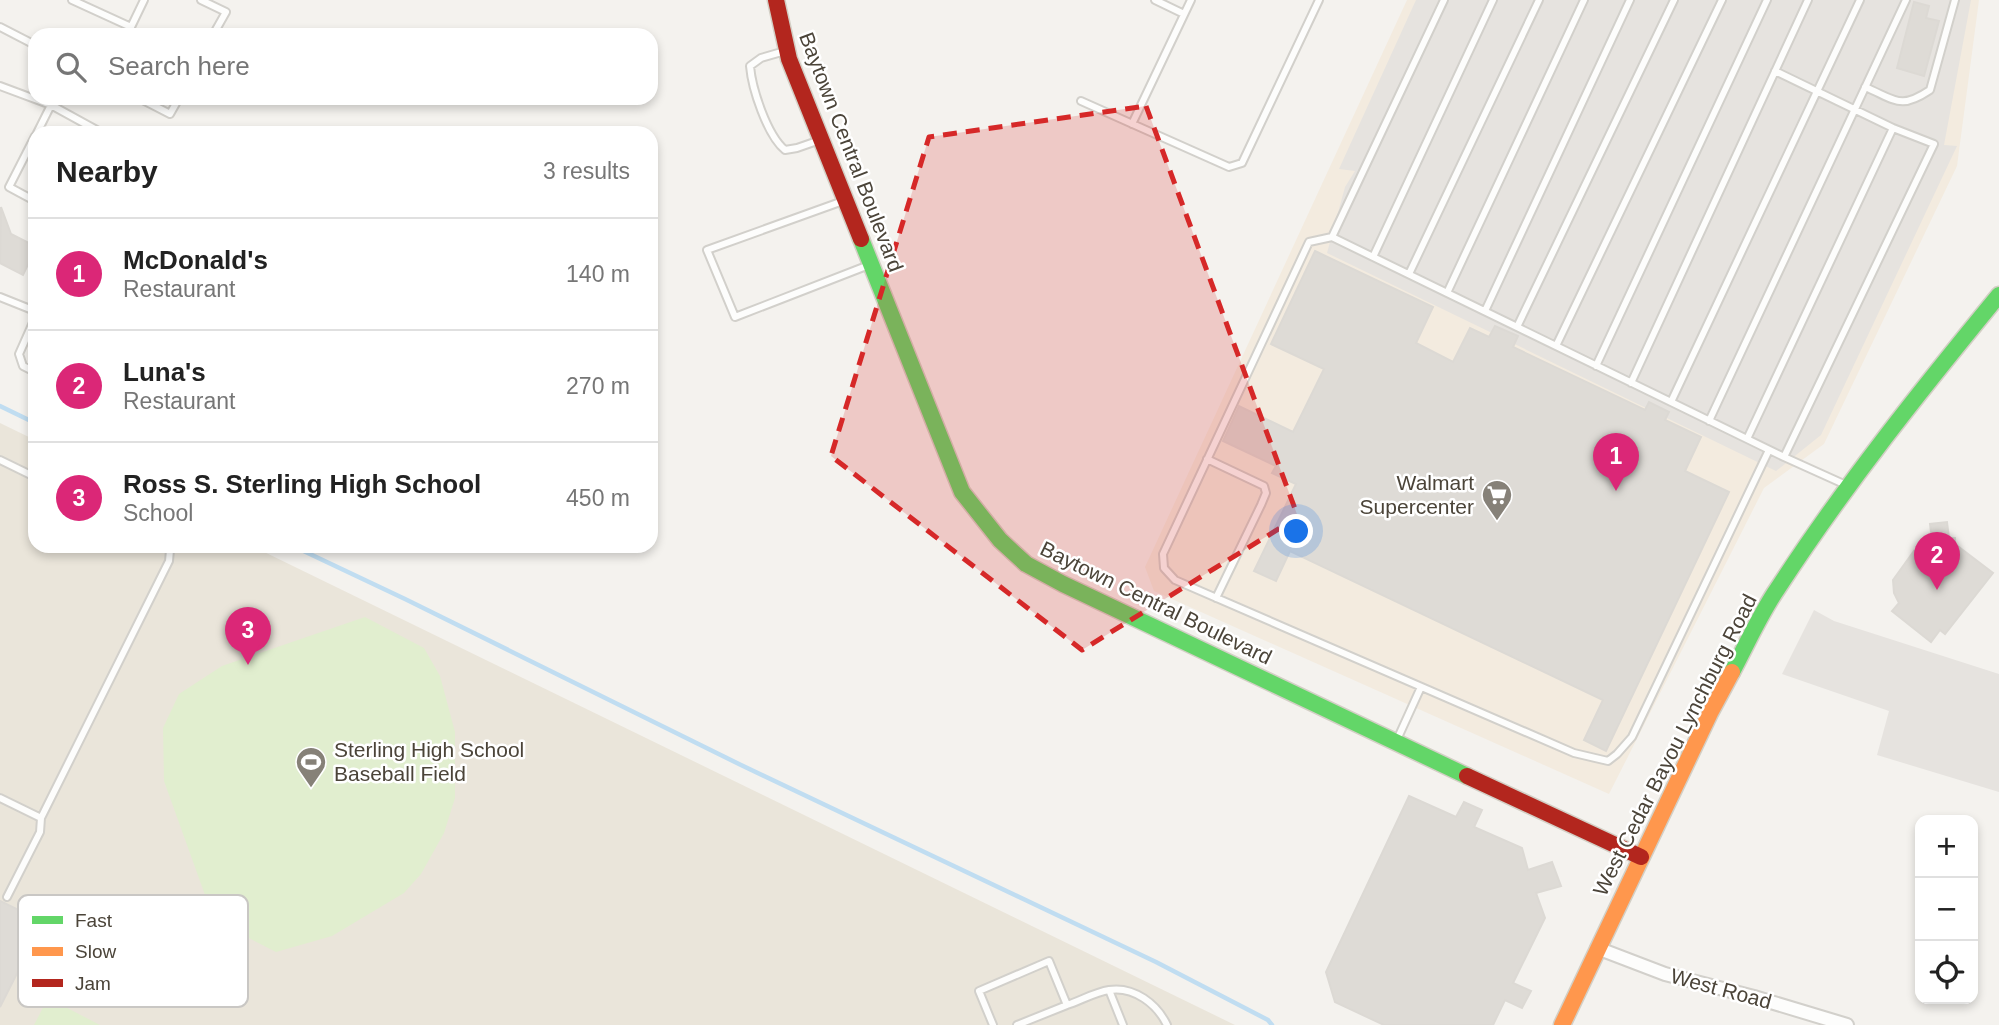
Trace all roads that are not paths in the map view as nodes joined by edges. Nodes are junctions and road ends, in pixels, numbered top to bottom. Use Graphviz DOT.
graph roads {
  1 [pos="72,0"];
  2 [pos="144,0"];
  3 [pos="201,0"];
  4 [pos="776,0"];
  5 [pos="1155,0"];
  6 [pos="1191,0"];
  7 [pos="1319,0"];
  8 [pos="1444,0"];
  9 [pos="1493,0"];
  10 [pos="1539,0"];
  11 [pos="1584,0"];
  12 [pos="1630,0"];
  13 [pos="1674,0"];
  14 [pos="1722,0"];
  15 [pos="1767,0"];
  16 [pos="1808,0"];
  17 [pos="1860,0"];
  18 [pos="1906,0"];
  19 [pos="1955,0"];
  20 [pos="1184,14"];
  21 [pos="0,27"];
  22 [pos="217,28"];
  23 [pos="28,41"];
  24 [pos="787,50"];
  25 [pos="1775,71"];
  26 [pos="0,86"];
  27 [pos="1865,88"];
  28 [pos="1817,92"];
  29 [pos="28,96"];
  30 [pos="1081,101"];
  31 [pos="51,105"];
  32 [pos="153,105"];
  33 [pos="175,105"];
  34 [pos="1855,109"];
  35 [pos="1132,124"];
  36 [pos="40,126"];
  37 [pos="89,126"];
  38 [pos="1893,128"];
  39 [pos="821,139"];
  40 [pos="28,150"];
  41 [pos="28,197"];
  42 [pos="845,201"];
  43 [pos="1332,237"];
  44 [pos="1373,257"];
  45 [pos="870,264"];
  46 [pos="1409,274"];
  47 [pos="1447,293"];
  48 [pos="1999,295"];
  49 [pos="0,297"];
  50 [pos="28,309"];
  51 [pos="1485,311"];
  52 [pos="1517,327"];
  53 [pos="28,334"];
  54 [pos="1556,346"];
  55 [pos="1596,366"];
  56 [pos="28,368"];
  57 [pos="1631,383"];
  58 [pos="1671,402"];
  59 [pos="1709,421"];
  60 [pos="1747,439"];
  61 [pos="1769,450"];
  62 [pos="1784,457"];
  63 [pos="1207,458"];
  64 [pos="0,460"];
  65 [pos="28,474"];
  66 [pos="1848,486"];
  67 [pos="170,553"];
  68 [pos="1216,597"];
  69 [pos="1421,687"];
  70 [pos="1395,743"];
  71 [pos="0,798"];
  72 [pos="41,818"];
  73 [pos="1641,857"];
  74 [pos="7,897"];
  75 [pos="1597,948"];
  76 [pos="1109,990"];
  77 [pos="1067,1005"];
  78 [pos="993,1025"];
  79 [pos="1017,1025"];
  80 [pos="1122,1025"];
  81 [pos="1167,1025"];
  82 [pos="1562,1025"];
  83 [pos="1847,1025"];
  1 -- 2 [label="lane"];
  3 -- 22 [label="lane"];
  4 -- 24 [label="street, Baytown Central Boulevard"];
  5 -- 20 [label="lane"];
  6 -- 20 [label="lane"];
  7 -- 35 [label="lane"];
  8 -- 43 [label="lane"];
  9 -- 44 [label="lane"];
  10 -- 46 [label="lane"];
  11 -- 47 [label="lane"];
  12 -- 51 [label="lane"];
  13 -- 52 [label="lane"];
  14 -- 54 [label="lane"];
  15 -- 55 [label="lane"];
  16 -- 25 [label="lane"];
  17 -- 28 [label="lane"];
  18 -- 27 [label="lane"];
  19 -- 27 [label="lane"];
  20 -- 35 [label="lane"];
  21 -- 23 [label="lane"];
  24 -- 39 [label="street, Baytown Central Boulevard"];
  24 -- 39 [label="lane"];
  25 -- 28 [label="lane"];
  25 -- 57 [label="lane"];
  26 -- 29 [label="lane"];
  27 -- 34 [label="lane"];
  28 -- 34 [label="lane"];
  28 -- 58 [label="lane"];
  30 -- 35 [label="lane"];
  31 -- 36 [label="lane"];
  31 -- 37 [label="lane"];
  32 -- 33 [label="lane"];
  34 -- 38 [label="lane"];
  34 -- 59 [label="lane"];
  38 -- 60 [label="lane"];
  38 -- 62 [label="lane"];
  39 -- 42 [label="street, Baytown Central Boulevard"];
  40 -- 41 [label="lane"];
  42 -- 45 [label="street, Baytown Central Boulevard"];
  42 -- 45 [label="lane"];
  43 -- 44 [label="lane"];
  43 -- 63 [label="lane"];
  44 -- 46 [label="lane"];
  45 -- 70 [label="street, Baytown Central Boulevard"];
  46 -- 47 [label="lane"];
  47 -- 51 [label="lane"];
  48 -- 66 [label="street, West Cedar Bayou Lynchburg Road"];
  49 -- 50 [label="lane"];
  51 -- 52 [label="lane"];
  52 -- 54 [label="lane"];
  53 -- 56 [label="lane"];
  54 -- 55 [label="lane"];
  55 -- 57 [label="lane"];
  57 -- 58 [label="lane"];
  58 -- 59 [label="lane"];
  59 -- 60 [label="lane"];
  60 -- 61 [label="lane"];
  61 -- 62 [label="lane"];
  61 -- 69 [label="lane"];
  62 -- 66 [label="lane"];
  63 -- 68 [label="lane"];
  63 -- 68 [label="lane"];
  64 -- 65 [label="lane"];
  66 -- 73 [label="street, West Cedar Bayou Lynchburg Road"];
  67 -- 72 [label="lane"];
  68 -- 69 [label="lane"];
  69 -- 70 [label="lane"];
  70 -- 73 [label="street, Baytown Central Boulevard"];
  71 -- 72 [label="lane"];
  72 -- 74 [label="lane"];
  73 -- 75 [label="street, West Cedar Bayou Lynchburg Road"];
  75 -- 82 [label="street, West Cedar Bayou Lynchburg Road"];
  75 -- 83 [label="street, West Road"];
  76 -- 77 [label="lane"];
  76 -- 80 [label="lane"];
  76 -- 81 [label="lane"];
  77 -- 78 [label="lane"];
  77 -- 79 [label="lane"];
}
